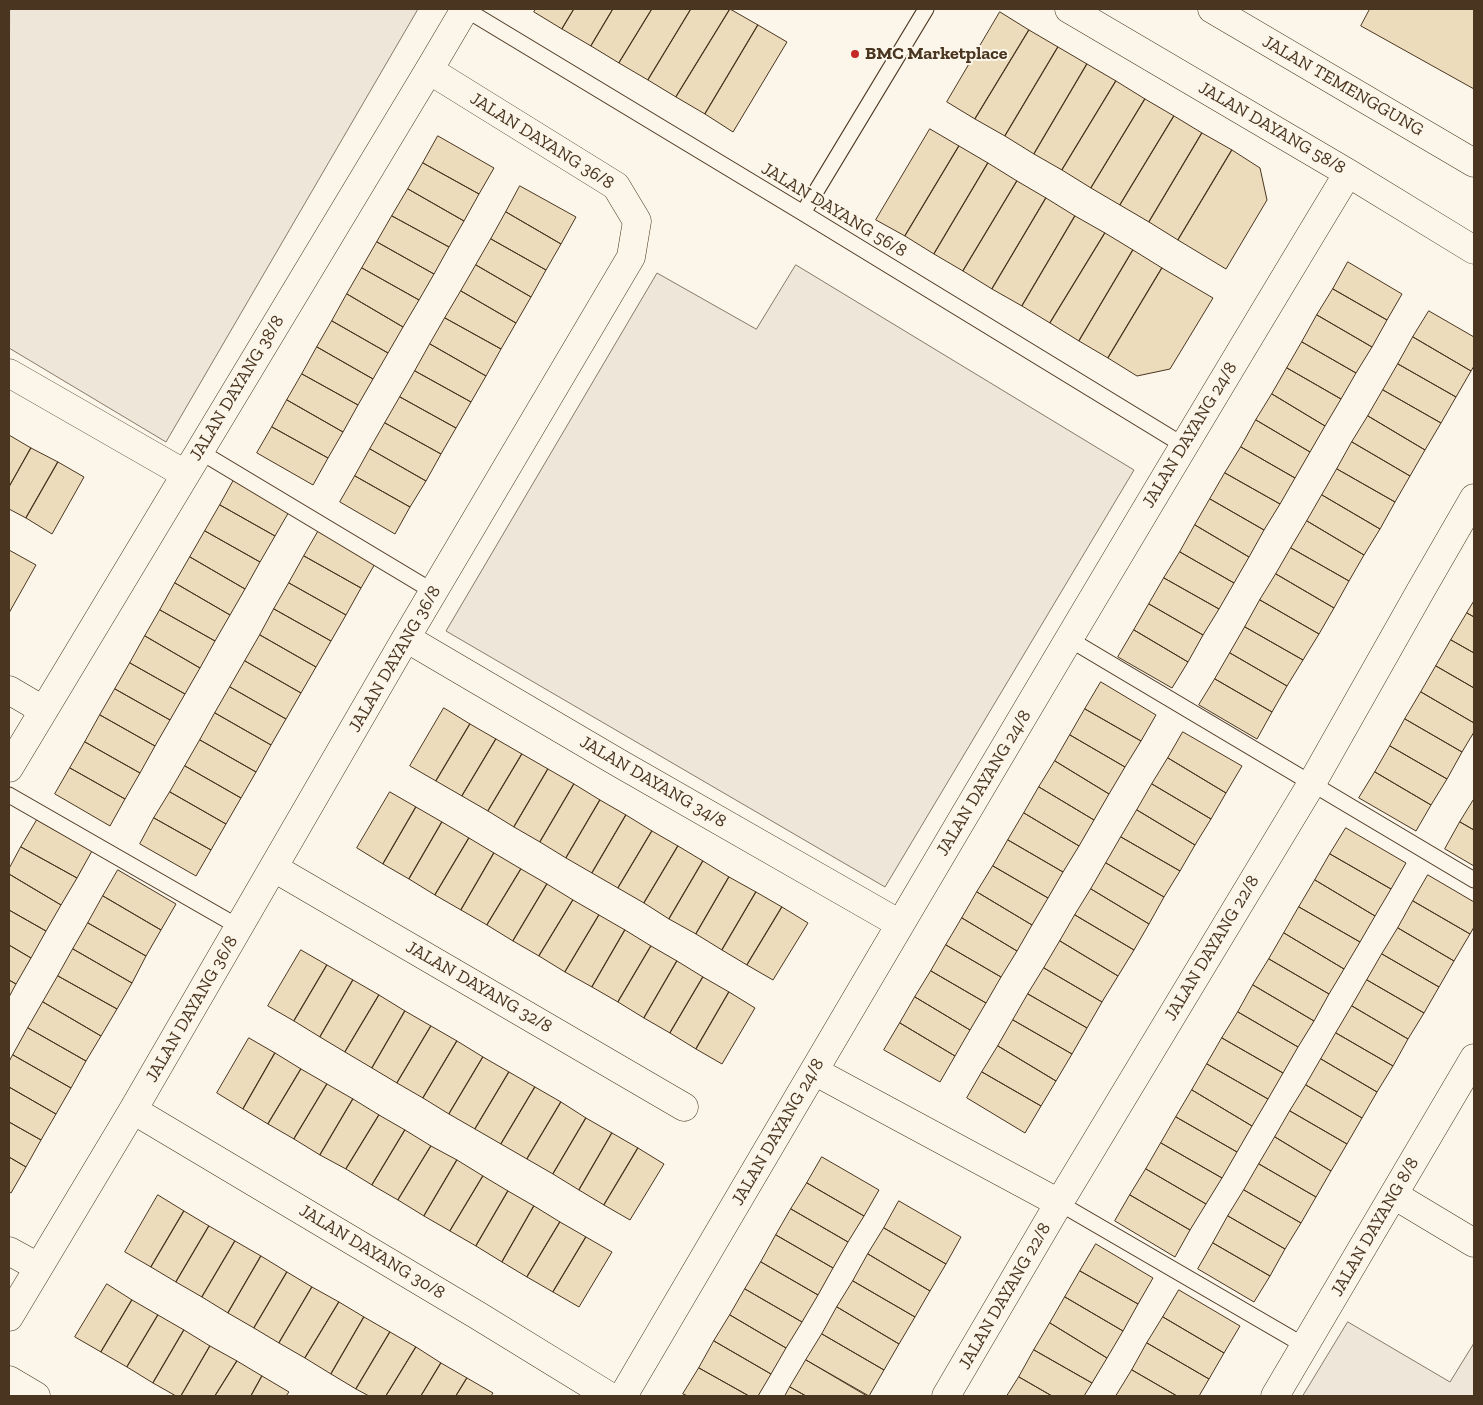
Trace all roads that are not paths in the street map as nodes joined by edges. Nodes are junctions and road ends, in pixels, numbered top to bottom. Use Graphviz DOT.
graph roads {
  1 [pos="465,9"];
  2 [pos="926,9"];
  3 [pos="1068,9"];
  4 [pos="1212,9"];
  5 [pos="429,70"];
  6 [pos="1474,163"];
  7 [pos="1348,173"];
  8 [pos="803,213"];
  9 [pos="1474,250"];
  10 [pos="9,373"];
  11 [pos="1183,445"];
  12 [pos="199,451"];
  13 [pos="185,474"];
  14 [pos="1474,498"];
  15 [pos="434,592"];
  16 [pos="406,638"];
  17 [pos="1070,639"];
  18 [pos="9,690"];
  19 [pos="43,710"];
  20 [pos="9,768"];
  21 [pos="1312,783"];
  22 [pos="9,795"];
  23 [pos="274,868"];
  24 [pos="1474,880"];
  25 [pos="900,924"];
  26 [pos="239,927"];
  27 [pos="1474,1058"];
  28 [pos="814,1071"];
  29 [pos="684,1107"];
  30 [pos="134,1110"];
  31 [pos="1394,1195"];
  32 [pos="1059,1202"];
  33 [pos="1474,1243"];
  34 [pos="9,1251"];
  35 [pos="38,1267"];
  36 [pos="9,1317"];
  37 [pos="1306,1346"];
  38 [pos="9,1380"];
  39 [pos="36,1396"];
  40 [pos="609,1396"];
  41 [pos="623,1396"];
  42 [pos="946,1396"];
  43 [pos="1275,1396"];
  1 -- 5 [label="street, JALAN DAYANG 38/8"];
  1 -- 8 [label="lane, JALAN DAYANG 56/8"];
  2 -- 8 [label="lane"];
  3 -- 7 [label="street, JALAN DAYANG 58/8"];
  4 -- 6 [label="street, JALAN TEMENGGUNG"];
  5 -- 12 [label="street, JALAN DAYANG 38/8"];
  5 -- 15 [label="street, JALAN DAYANG 36/8"];
  7 -- 9 [label="street, JALAN DAYANG 58/8"];
  7 -- 11 [label="street, JALAN DAYANG 24/8"];
  8 -- 11 [label="lane, JALAN DAYANG 56/8"];
  10 -- 13 [label="street"];
  11 -- 17 [label="street, JALAN DAYANG 24/8"];
  12 -- 13 [label="street, JALAN DAYANG 38/8"];
  12 -- 15 [label="lane"];
  13 -- 19 [label="street, JALAN DAYANG 38/8"];
  14 -- 21 [label="street, JALAN DAYANG 22/8"];
  15 -- 16 [label="street, JALAN DAYANG 36/8"];
  16 -- 23 [label="street, JALAN DAYANG 36/8"];
  16 -- 25 [label="street, JALAN DAYANG 34/8"];
  17 -- 21 [label="lane"];
  17 -- 25 [label="street, JALAN DAYANG 24/8"];
  18 -- 19 [label="street"];
  19 -- 20 [label="street, JALAN DAYANG 38/8"];
  21 -- 24 [label="lane"];
  21 -- 32 [label="street, JALAN DAYANG 22/8"];
  22 -- 26 [label="lane"];
  23 -- 26 [label="street, JALAN DAYANG 36/8"];
  23 -- 29 [label="street, JALAN DAYANG 32/8"];
  25 -- 28 [label="street, JALAN DAYANG 24/8"];
  26 -- 30 [label="street, JALAN DAYANG 36/8"];
  27 -- 31 [label="street, JALAN DAYANG 8/8"];
  28 -- 32 [label="street"];
  28 -- 41 [label="street, JALAN DAYANG 24/8"];
  30 -- 35 [label="street, JALAN DAYANG 36/8"];
  30 -- 40 [label="street, JALAN DAYANG 30/8"];
  31 -- 33 [label="street"];
  31 -- 37 [label="street, JALAN DAYANG 8/8"];
  32 -- 37 [label="lane"];
  32 -- 42 [label="street, JALAN DAYANG 22/8"];
  34 -- 35 [label="street"];
  35 -- 36 [label="street, JALAN DAYANG 36/8"];
  37 -- 43 [label="street, JALAN DAYANG 8/8"];
  38 -- 39 [label="street"];
}
